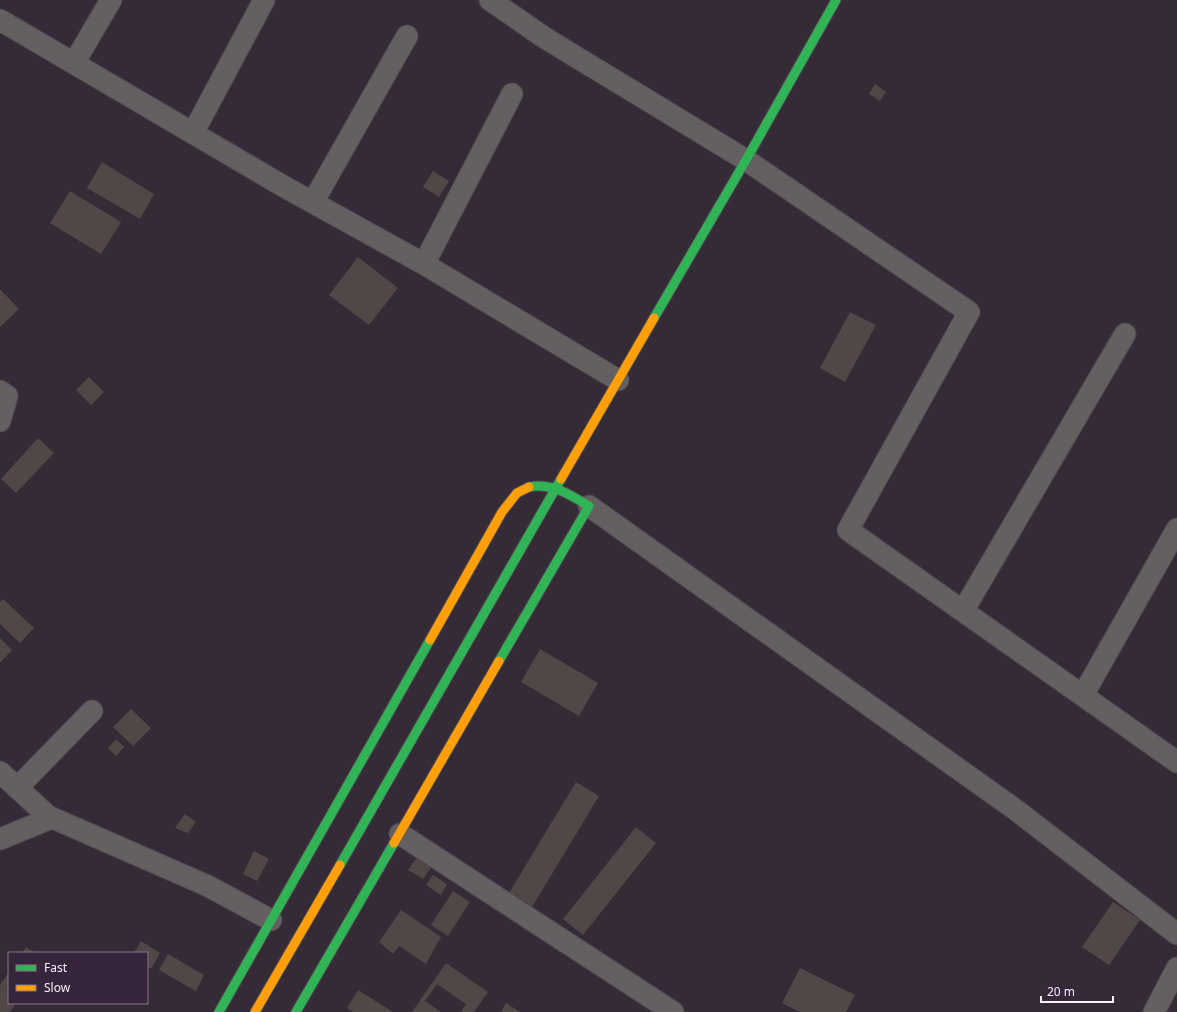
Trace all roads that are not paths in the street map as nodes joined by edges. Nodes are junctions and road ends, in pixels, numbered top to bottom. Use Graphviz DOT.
graph roads {
  1 [pos="111,0"];
  2 [pos="264,0"];
  3 [pos="490,0"];
  4 [pos="836,0"];
  5 [pos="0,20"];
  6 [pos="407,36"];
  7 [pos="74,63"];
  8 [pos="512,94"];
  9 [pos="193,133"];
  10 [pos="746,160"];
  11 [pos="313,202"];
  12 [pos="424,264"];
  13 [pos="1125,334"];
  14 [pos="618,380"];
  15 [pos="0,391"];
  16 [pos="0,421"];
  17 [pos="556,487"];
  18 [pos="588,506"];
  19 [pos="1177,529"];
  20 [pos="963,611"];
  21 [pos="1083,695"];
  22 [pos="92,711"];
  23 [pos="1177,762"];
  24 [pos="0,772"];
  25 [pos="17,788"];
  26 [pos="48,816"];
  27 [pos="400,834"];
  28 [pos="0,839"];
  29 [pos="271,920"];
  30 [pos="1177,934"];
  31 [pos="1177,968"];
  32 [pos="219,1012"];
  33 [pos="255,1012"];
  34 [pos="296,1012"];
  35 [pos="673,1012"];
  36 [pos="1154,1012"];
  1 -- 7 [label="street"];
  2 -- 9 [label="street"];
  3 -- 10 [label="street"];
  4 -- 10 [label="main road"];
  5 -- 7 [label="street"];
  6 -- 11 [label="street"];
  7 -- 9 [label="street"];
  8 -- 12 [label="street"];
  9 -- 11 [label="street"];
  10 -- 14 [label="main road"];
  10 -- 20 [label="street"];
  11 -- 12 [label="street"];
  12 -- 14 [label="street"];
  13 -- 20 [label="street"];
  14 -- 17 [label="main road"];
  15 -- 16 [label="street"];
  17 -- 18 [label="main road"];
  17 -- 29 [label="main road"];
  17 -- 33 [label="main road"];
  18 -- 27 [label="main road"];
  18 -- 30 [label="street"];
  19 -- 21 [label="street"];
  20 -- 21 [label="street"];
  21 -- 23 [label="street"];
  22 -- 25 [label="street"];
  24 -- 25 [label="street"];
  25 -- 26 [label="street"];
  26 -- 28 [label="street"];
  26 -- 29 [label="street"];
  27 -- 34 [label="main road"];
  27 -- 35 [label="street"];
  29 -- 32 [label="main road"];
  31 -- 36 [label="street"];
}
